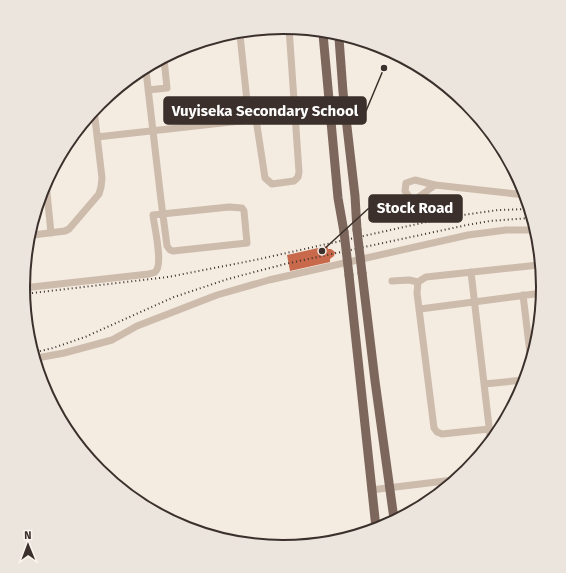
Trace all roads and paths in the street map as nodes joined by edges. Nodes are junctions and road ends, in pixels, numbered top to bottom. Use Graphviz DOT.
graph roads {
  1 [pos="289,34"];
  2 [pos="240,37"];
  3 [pos="323,37"];
  4 [pos="339,40"];
  5 [pos="165,63"];
  6 [pos="146,73"];
  7 [pos="148,90"];
  8 [pos="294,115"];
  9 [pos="95,118"];
  10 [pos="252,119"];
  11 [pos="153,132"];
  12 [pos="97,137"];
  13 [pos="435,185"];
  14 [pos="519,194"];
  15 [pos="47,195"];
  16 [pos="162,214"];
  17 [pos="529,230"];
  18 [pos="51,233"];
  19 [pos="36,235"];
  20 [pos="535,265"];
  21 [pos="471,272"];
  22 [pos="392,281"];
  23 [pos="418,282"];
  24 [pos="30,287"];
  25 [pos="536,294"];
  26 [pos="523,295"];
  27 [pos="475,301"];
  28 [pos="420,309"];
  29 [pos="530,337"];
  30 [pos="40,357"];
  31 [pos="518,381"];
  32 [pos="484,384"];
  33 [pos="490,432"];
  34 [pos="445,481"];
  35 [pos="390,488"];
  36 [pos="372,490"];
  37 [pos="393,514"];
  38 [pos="375,522"];
  1 -- 8 [label="street"];
  2 -- 10 [label="street"];
  3 -- 36 [label="main road, bridge"];
  4 -- 35 [label="main road, bridge"];
  5 -- 7 [label="street"];
  6 -- 7 [label="street"];
  7 -- 11 [label="street"];
  8 -- 10 [label="street"];
  8 -- 10 [label="street"];
  9 -- 12 [label="street"];
  10 -- 11 [label="street"];
  11 -- 12 [label="street"];
  11 -- 16 [label="street"];
  12 -- 18 [label="street"];
  13 -- 14 [label="street"];
  15 -- 18 [label="street"];
  16 -- 16 [label="street"];
  16 -- 24 [label="street"];
  17 -- 30 [label="street"];
  18 -- 19 [label="street"];
  20 -- 21 [label="street"];
  21 -- 23 [label="street"];
  21 -- 27 [label="street"];
  22 -- 23 [label="street"];
  23 -- 28 [label="street"];
  25 -- 26 [label="street"];
  26 -- 27 [label="street"];
  26 -- 29 [label="street"];
  27 -- 28 [label="street"];
  27 -- 32 [label="street"];
  28 -- 33 [label="street"];
  31 -- 32 [label="street"];
  32 -- 33 [label="street"];
  34 -- 35 [label="street"];
  35 -- 36 [label="street"];
  35 -- 37 [label="main road"];
  36 -- 38 [label="main road"];
}
